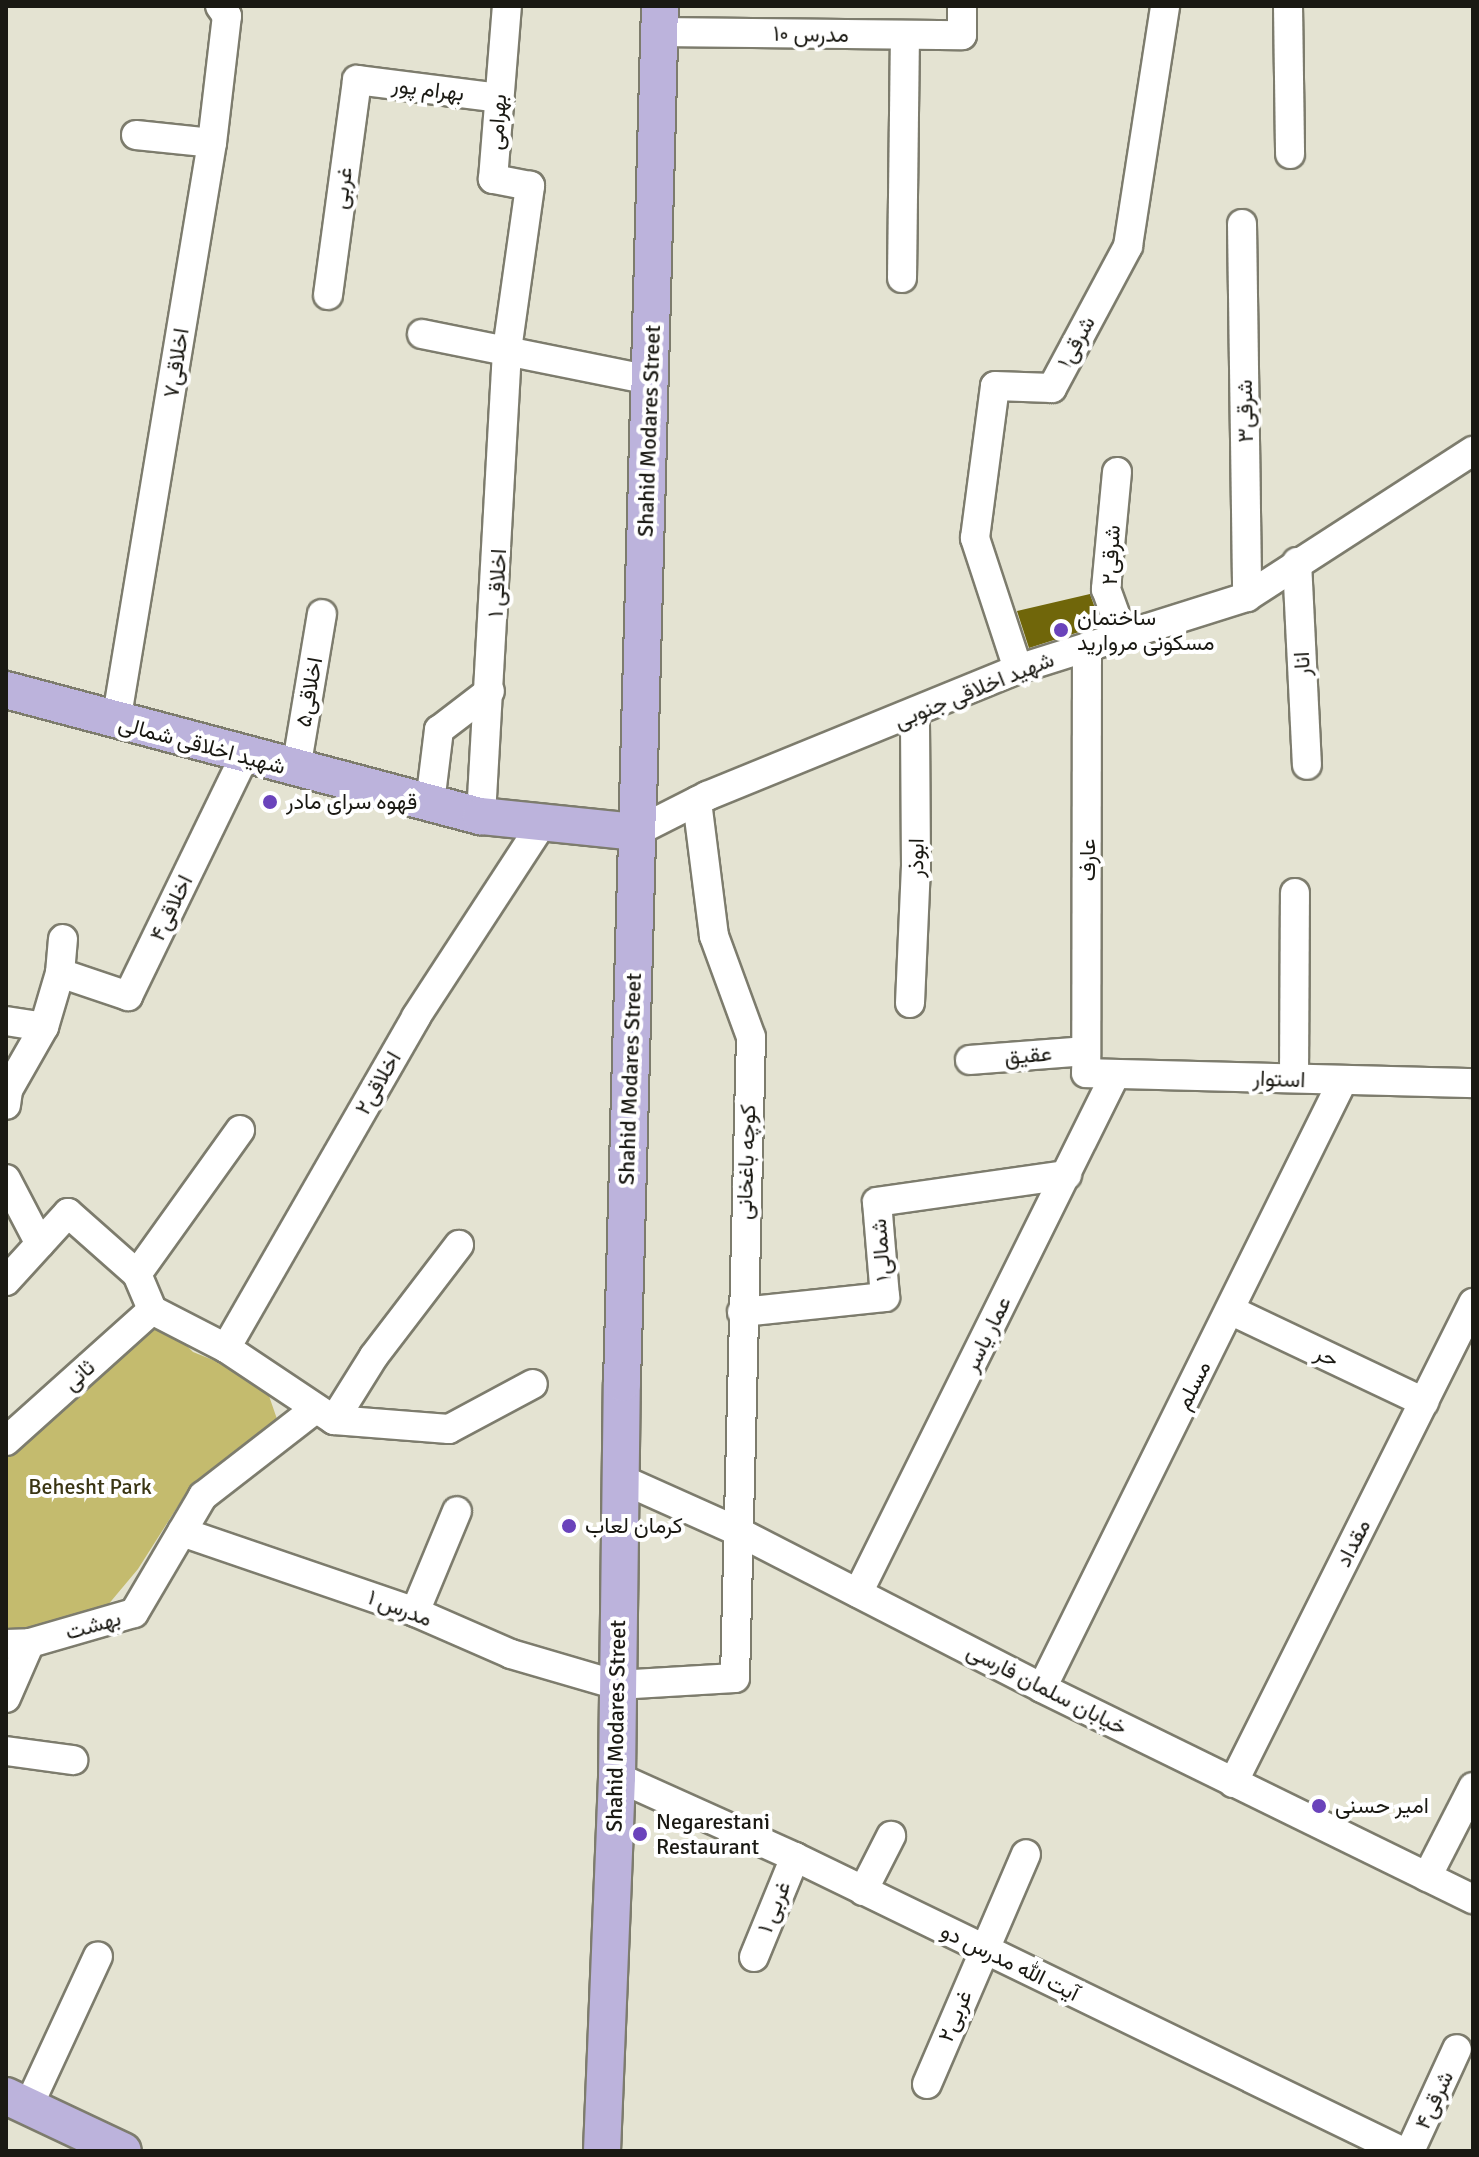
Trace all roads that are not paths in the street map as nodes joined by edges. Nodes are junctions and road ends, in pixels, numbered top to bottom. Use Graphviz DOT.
graph roads {
  1 [pos="220,6"];
  2 [pos="507,6"];
  3 [pos="962,6"];
  4 [pos="1165,6"];
  5 [pos="1288,6"];
  6 [pos="660,19"];
  7 [pos="905,35"];
  8 [pos="357,80"];
  9 [pos="499,98"];
  10 [pos="136,135"];
  11 [pos="212,143"];
  12 [pos="1290,154"];
  13 [pos="1242,224"];
  14 [pos="902,278"];
  15 [pos="328,295"];
  16 [pos="422,334"];
  17 [pos="507,350"];
  18 [pos="651,380"];
  19 [pos="1473,451"];
  20 [pos="1117,472"];
  21 [pos="1297,562"];
  22 [pos="1247,597"];
  23 [pos="322,614"];
  24 [pos="1123,636"];
  25 [pos="1087,647"];
  26 [pos="1018,669"];
  27 [pos="6,690"];
  28 [pos="490,691"];
  29 [pos="915,713"];
  30 [pos="116,722"];
  31 [pos="245,755"];
  32 [pos="1307,765"];
  33 [pos="296,769"];
  34 [pos="697,801"];
  35 [pos="430,803"];
  36 [pos="481,816"];
  37 [pos="541,825"];
  38 [pos="636,832"];
  39 [pos="1295,893"];
  40 [pos="63,939"];
  41 [pos="60,973"];
  42 [pos="910,1003"];
  43 [pos="6,1021"];
  44 [pos="44,1027"];
  45 [pos="970,1060"];
  46 [pos="1086,1062"];
  47 [pos="1115,1075"];
  48 [pos="1294,1078"];
  49 [pos="1342,1082"];
  50 [pos="1473,1083"];
  51 [pos="6,1105"];
  52 [pos="240,1130"];
  53 [pos="1067,1175"];
  54 [pos="6,1179"];
  55 [pos="40,1244"];
  56 [pos="459,1245"];
  57 [pos="137,1274"];
  58 [pos="6,1281"];
  59 [pos="1473,1303"];
  60 [pos="152,1310"];
  61 [pos="1230,1310"];
  62 [pos="742,1312"];
  63 [pos="226,1348"];
  64 [pos="1462,1353"];
  65 [pos="533,1384"];
  66 [pos="1424,1402"];
  67 [pos="325,1414"];
  68 [pos="6,1441"];
  69 [pos="621,1479"];
  70 [pos="457,1511"];
  71 [pos="735,1530"];
  72 [pos="182,1532"];
  73 [pos="858,1593"];
  74 [pos="415,1612"];
  75 [pos="18,1644"];
  76 [pos="617,1685"];
  77 [pos="1042,1688"];
  78 [pos="6,1698"];
  79 [pos="6,1751"];
  80 [pos="73,1760"];
  81 [pos="617,1777"];
  82 [pos="1233,1783"];
  83 [pos="1473,1787"];
  84 [pos="891,1836"];
  85 [pos="1026,1854"];
  86 [pos="795,1857"];
  87 [pos="1427,1877"];
  88 [pos="863,1891"];
  89 [pos="1473,1899"];
  90 [pos="983,1948"];
  91 [pos="98,1956"];
  92 [pos="754,1957"];
  93 [pos="1457,2049"];
  94 [pos="927,2084"];
  95 [pos="17,2102"];
  96 [pos="123,2151"];
  97 [pos="602,2151"];
  98 [pos="1401,2151"];
  99 [pos="1410,2151"];
  1 -- 11 [label="street, اخلاقی۷"];
  2 -- 9 [label="street, بهرامی"];
  3 -- 7 [label="street, مدرس ۱۰"];
  4 -- 26 [label="street, شرقی۱"];
  5 -- 12 [label="street"];
  6 -- 7 [label="street, مدرس ۱۰"];
  6 -- 18 [label="main road, Shahid Modares Street"];
  7 -- 14 [label="street"];
  8 -- 9 [label="street, بهرام پور"];
  8 -- 15 [label="street, غربی"];
  9 -- 17 [label="street, بهرامی"];
  10 -- 11 [label="street"];
  11 -- 30 [label="street, اخلاقی۷"];
  13 -- 22 [label="street, شرقی۳"];
  16 -- 17 [label="street"];
  17 -- 18 [label="street"];
  17 -- 28 [label="street, اخلاقی ۱"];
  18 -- 38 [label="main road, Shahid Modares Street"];
  19 -- 21 [label="street, شهید اخلاقی جنوبی"];
  20 -- 24 [label="street, شرقی۲"];
  21 -- 22 [label="street, شهید اخلاقی جنوبی"];
  21 -- 32 [label="street, انار"];
  22 -- 24 [label="street, شهید اخلاقی جنوبی"];
  23 -- 33 [label="street, اخلاقی۵"];
  24 -- 25 [label="street, شهید اخلاقی جنوبی"];
  25 -- 26 [label="street, شهید اخلاقی جنوبی"];
  25 -- 46 [label="street, عارف"];
  26 -- 29 [label="street, شهید اخلاقی جنوبی"];
  27 -- 30 [label="main road, شهید اخلاقی شمالی"];
  28 -- 35 [label="street"];
  28 -- 36 [label="street, اخلاقی ۱"];
  29 -- 34 [label="street, شهید اخلاقی جنوبی"];
  29 -- 42 [label="street, ابوذر"];
  30 -- 31 [label="main road, شهید اخلاقی شمالی"];
  31 -- 33 [label="main road, شهید اخلاقی شمالی"];
  31 -- 41 [label="street, اخلاقی۴"];
  33 -- 35 [label="main road, شهید اخلاقی شمالی"];
  34 -- 38 [label="street, شهید اخلاقی جنوبی"];
  34 -- 62 [label="street, کوچه باغخانی"];
  35 -- 36 [label="main road, شهید اخلاقی شمالی"];
  36 -- 37 [label="main road, شهید اخلاقی شمالی"];
  37 -- 38 [label="main road, شهید اخلاقی شمالی"];
  37 -- 63 [label="street, اخلاقی۲"];
  38 -- 69 [label="main road, Shahid Modares Street"];
  39 -- 48 [label="street"];
  40 -- 41 [label="street"];
  41 -- 44 [label="street"];
  43 -- 44 [label="street"];
  44 -- 51 [label="street"];
  45 -- 46 [label="street, عقیق"];
  46 -- 47 [label="street, استوار"];
  47 -- 48 [label="street, استوار"];
  47 -- 53 [label="street, عمار یاسر"];
  48 -- 49 [label="street, استوار"];
  49 -- 50 [label="street, استوار"];
  49 -- 61 [label="street, مسلم"];
  52 -- 57 [label="street"];
  53 -- 62 [label="street, شمالی۱"];
  53 -- 73 [label="street, عمار یاسر"];
  54 -- 55 [label="street"];
  55 -- 57 [label="street"];
  55 -- 58 [label="street"];
  56 -- 67 [label="street"];
  57 -- 60 [label="street"];
  59 -- 64 [label="street, مقداد"];
  60 -- 63 [label="street"];
  60 -- 68 [label="street, ثانی"];
  61 -- 66 [label="street, حر"];
  61 -- 77 [label="street, مسلم"];
  62 -- 71 [label="street, کوچه باغخانی"];
  63 -- 67 [label="street"];
  64 -- 66 [label="street, مقداد"];
  65 -- 67 [label="street"];
  66 -- 82 [label="street, مقداد"];
  67 -- 72 [label="street, بهشت"];
  69 -- 71 [label="street, خیابان سلمان فارسی"];
  69 -- 76 [label="main road, Shahid Modares Street"];
  70 -- 74 [label="street"];
  71 -- 73 [label="street, خیابان سلمان فارسی"];
  71 -- 76 [label="street, مدرس ۱"];
  72 -- 74 [label="street, مدرس ۱"];
  72 -- 75 [label="street, بهشت"];
  73 -- 77 [label="street, خیابان سلمان فارسی"];
  74 -- 76 [label="street, مدرس ۱"];
  75 -- 78 [label="street"];
  76 -- 81 [label="main road, Shahid Modares Street"];
  77 -- 82 [label="street, خیابان سلمان فارسی"];
  79 -- 80 [label="street"];
  81 -- 86 [label="street, آیت الله مدرس دو"];
  81 -- 97 [label="main road, Shahid Modares Street"];
  82 -- 87 [label="street, خیابان سلمان فارسی"];
  83 -- 87 [label="street"];
  84 -- 88 [label="street"];
  85 -- 90 [label="street"];
  86 -- 88 [label="street, آیت الله مدرس دو"];
  86 -- 92 [label="street, غربی ۱"];
  87 -- 89 [label="street, خیابان سلمان فارسی"];
  88 -- 90 [label="street, آیت الله مدرس دو"];
  90 -- 94 [label="street, غربی۲"];
  90 -- 98 [label="street, آیت الله مدرس دو"];
  91 -- 95 [label="street"];
  93 -- 99 [label="street, شرقی۴"];
  95 -- 96 [label="main road"];
}
